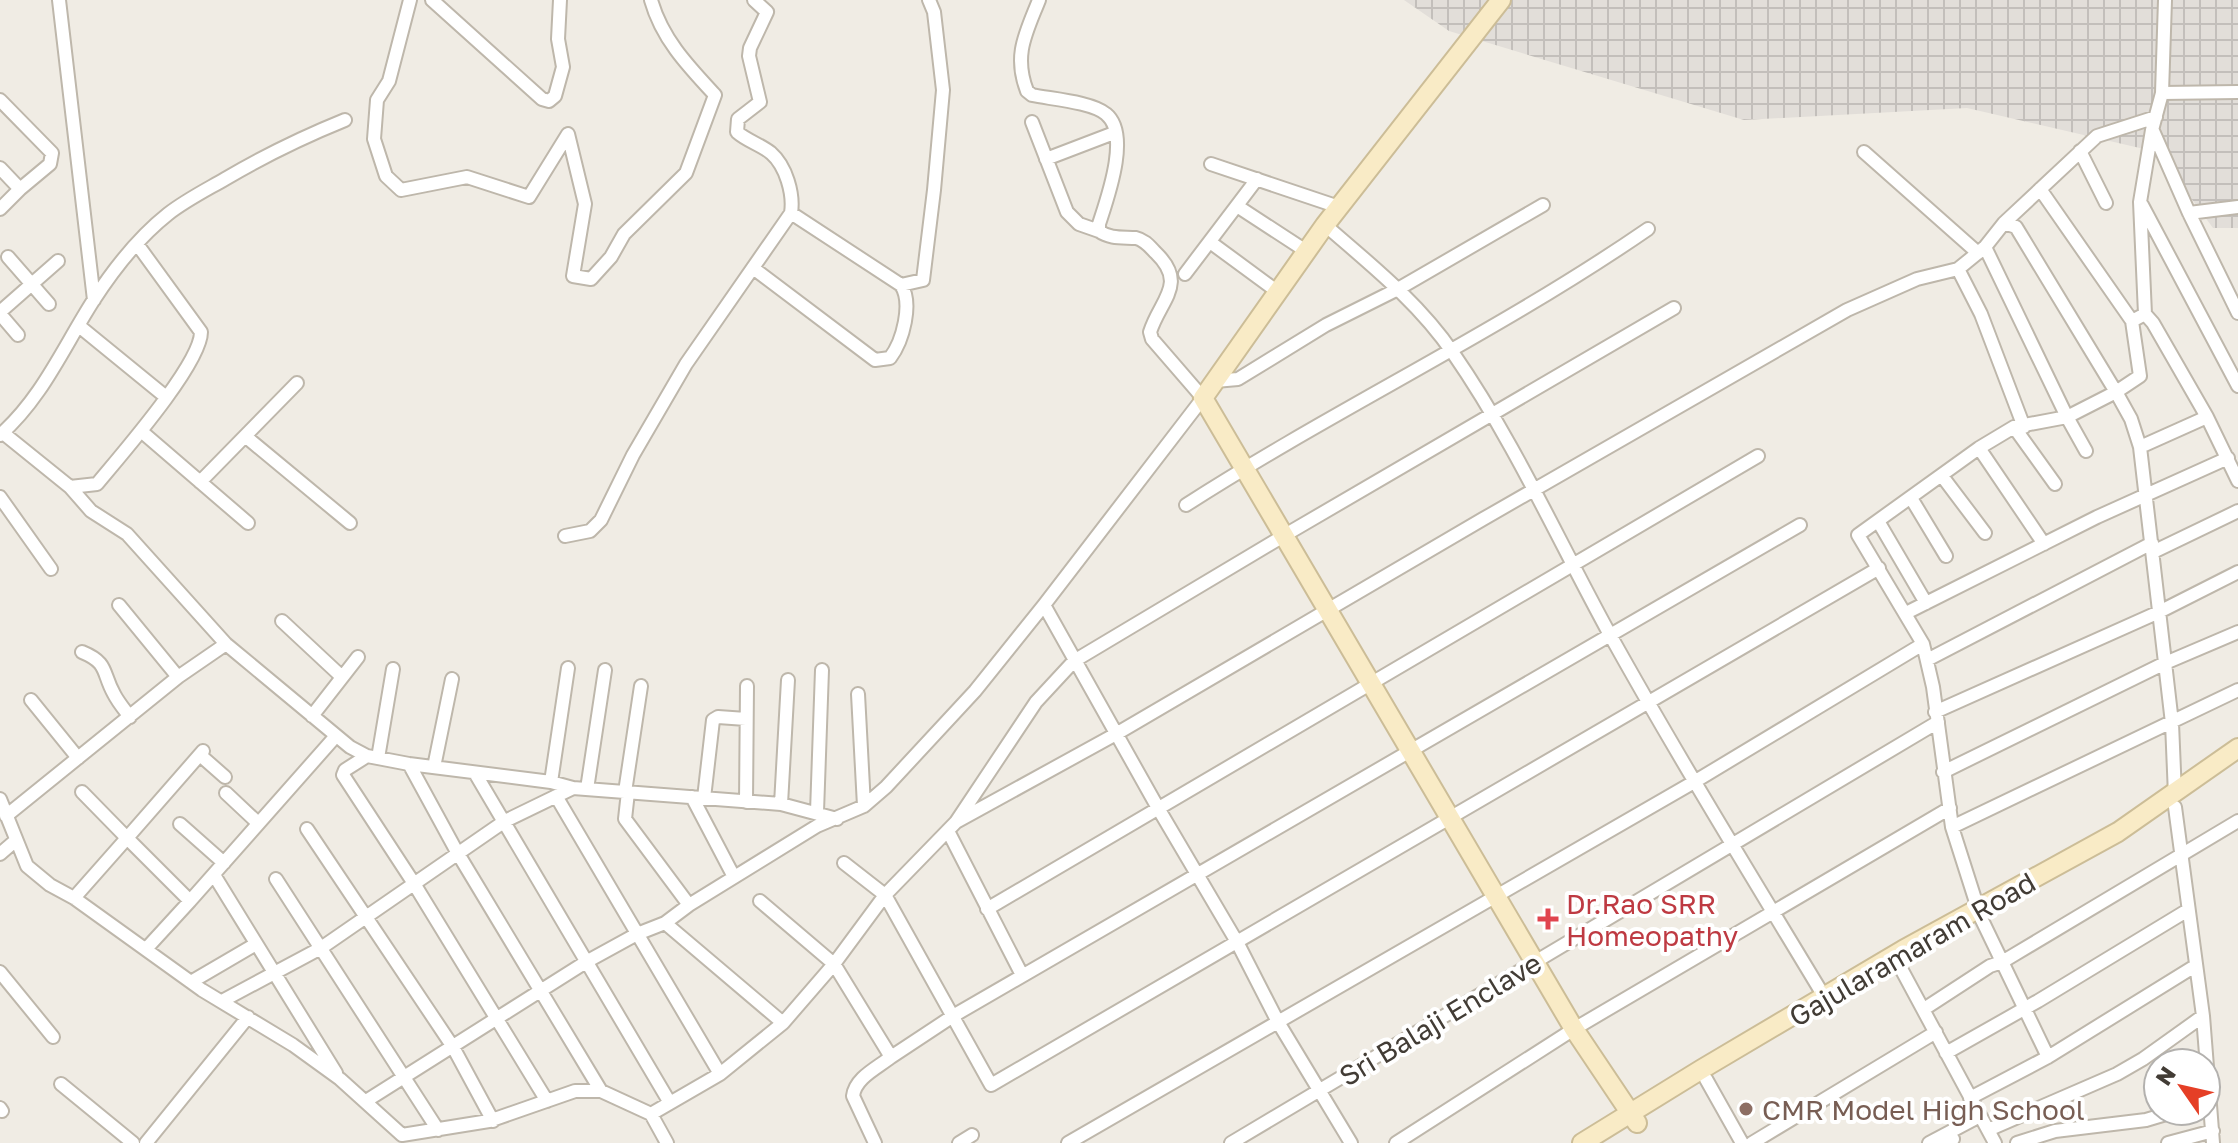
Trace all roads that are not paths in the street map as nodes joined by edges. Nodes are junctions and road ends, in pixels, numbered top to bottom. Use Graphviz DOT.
graph roads {
  1 [pos="59,0"];
  2 [pos="410,0"];
  3 [pos="432,0"];
  4 [pos="560,0"];
  5 [pos="651,0"];
  6 [pos="754,0"];
  7 [pos="929,0"];
  8 [pos="1039,0"];
  9 [pos="1501,0"];
  10 [pos="2165,0"];
  11 [pos="2238,92"];
  12 [pos="2162,93"];
  13 [pos="0,100"];
  14 [pos="345,120"];
  15 [pos="1032,122"];
  16 [pos="2154,123"];
  17 [pos="1114,133"];
  18 [pos="2080,151"];
  19 [pos="1864,152"];
  20 [pos="1046,159"];
  21 [pos="1211,164"];
  22 [pos="0,168"];
  23 [pos="1257,179"];
  24 [pos="20,189"];
  25 [pos="2040,189"];
  26 [pos="2140,202"];
  27 [pos="2106,203"];
  28 [pos="1543,205"];
  29 [pos="1237,206"];
  30 [pos="1339,207"];
  31 [pos="2238,207"];
  32 [pos="0,209"];
  33 [pos="791,213"];
  34 [pos="2189,213"];
  35 [pos="2004,223"];
  36 [pos="1325,225"];
  37 [pos="1648,229"];
  38 [pos="1099,231"];
  39 [pos="1210,242"];
  40 [pos="137,244"];
  41 [pos="1981,250"];
  42 [pos="1306,251"];
  43 [pos="8,257"];
  44 [pos="58,261"];
  45 [pos="753,268"];
  46 [pos="1958,269"];
  47 [pos="1185,274"];
  48 [pos="32,284"];
  49 [pos="901,285"];
  50 [pos="1398,289"];
  51 [pos="1278,292"];
  52 [pos="94,300"];
  53 [pos="49,304"];
  54 [pos="1674,308"];
  55 [pos="0,313"];
  56 [pos="2238,313"];
  57 [pos="2145,314"];
  58 [pos="2132,321"];
  59 [pos="79,326"];
  60 [pos="18,335"];
  61 [pos="1452,351"];
  62 [pos="1215,381"];
  63 [pos="297,383"];
  64 [pos="2238,386"];
  65 [pos="2116,392"];
  66 [pos="166,397"];
  67 [pos="1203,398"];
  68 [pos="1492,416"];
  69 [pos="2067,417"];
  70 [pos="2207,417"];
  71 [pos="2019,427"];
  72 [pos="141,431"];
  73 [pos="1,434"];
  74 [pos="245,436"];
  75 [pos="2140,447"];
  76 [pos="1979,448"];
  77 [pos="2086,451"];
  78 [pos="1758,456"];
  79 [pos="2228,458"];
  80 [pos="1243,468"];
  81 [pos="1942,476"];
  82 [pos="2238,481"];
  83 [pos="200,482"];
  84 [pos="2055,484"];
  85 [pos="70,487"];
  86 [pos="1535,489"];
  87 [pos="2147,496"];
  88 [pos="0,497"];
  89 [pos="1911,498"];
  90 [pos="1186,505"];
  91 [pos="2238,511"];
  92 [pos="1878,521"];
  93 [pos="248,523"];
  94 [pos="350,523"];
  95 [pos="1800,525"];
  96 [pos="1985,533"];
  97 [pos="1285,535"];
  98 [pos="565,536"];
  99 [pos="2044,544"];
  100 [pos="2152,548"];
  101 [pos="1946,556"];
  102 [pos="1572,563"];
  103 [pos="1879,568"];
  104 [pos="51,569"];
  105 [pos="2238,572"];
  106 [pos="1926,603"];
  107 [pos="119,605"];
  108 [pos="1044,605"];
  109 [pos="1328,610"];
  110 [pos="2159,612"];
  111 [pos="1906,613"];
  112 [pos="282,621"];
  113 [pos="2238,632"];
  114 [pos="1610,634"];
  115 [pos="226,644"];
  116 [pos="1923,644"];
  117 [pos="82,652"];
  118 [pos="358,657"];
  119 [pos="1927,660"];
  120 [pos="1074,661"];
  121 [pos="2163,664"];
  122 [pos="568,668"];
  123 [pos="393,669"];
  124 [pos="605,670"];
  125 [pos="822,670"];
  126 [pos="178,677"];
  127 [pos="342,677"];
  128 [pos="452,679"];
  129 [pos="788,680"];
  130 [pos="1371,683"];
  131 [pos="641,686"];
  132 [pos="747,686"];
  133 [pos="2238,690"];
  134 [pos="858,694"];
  135 [pos="31,700"];
  136 [pos="1650,701"];
  137 [pos="312,716"];
  138 [pos="130,717"];
  139 [pos="1937,717"];
  140 [pos="746,719"];
  141 [pos="2172,723"];
  142 [pos="1116,734"];
  143 [pos="335,737"];
  144 [pos="2238,748"];
  145 [pos="1410,750"];
  146 [pos="373,757"];
  147 [pos="78,758"];
  148 [pos="2238,762"];
  149 [pos="409,764"];
  150 [pos="434,767"];
  151 [pos="1943,772"];
  152 [pos="475,773"];
  153 [pos="225,777"];
  154 [pos="551,782"];
  155 [pos="1694,782"];
  156 [pos="573,788"];
  157 [pos="587,789"];
  158 [pos="82,792"];
  159 [pos="627,792"];
  160 [pos="226,793"];
  161 [pos="556,796"];
  162 [pos="698,798"];
  163 [pos="0,799"];
  164 [pos="2175,801"];
  165 [pos="746,802"];
  166 [pos="781,804"];
  167 [pos="864,806"];
  168 [pos="1158,808"];
  169 [pos="1950,808"];
  170 [pos="817,812"];
  171 [pos="6,816"];
  172 [pos="1450,818"];
  173 [pos="837,819"];
  174 [pos="505,821"];
  175 [pos="2238,821"];
  176 [pos="258,823"];
  177 [pos="180,824"];
  178 [pos="952,826"];
  179 [pos="1952,827"];
  180 [pos="307,829"];
  181 [pos="127,838"];
  182 [pos="15,841"];
  183 [pos="1732,845"];
  184 [pos="457,852"];
  185 [pos="0,854"];
  186 [pos="2181,855"];
  187 [pos="224,863"];
  188 [pos="844,863"];
  189 [pos="1196,874"];
  190 [pos="214,875"];
  191 [pos="734,877"];
  192 [pos="276,879"];
  193 [pos="413,882"];
  194 [pos="885,895"];
  195 [pos="1496,896"];
  196 [pos="74,898"];
  197 [pos="190,901"];
  198 [pos="760,901"];
  199 [pos="689,905"];
  200 [pos="987,909"];
  201 [pos="2188,910"];
  202 [pos="1980,913"];
  203 [pos="1774,914"];
  204 [pos="365,917"];
  205 [pos="665,923"];
  206 [pos="637,934"];
  207 [pos="1237,942"];
  208 [pos="256,944"];
  209 [pos="321,948"];
  210 [pos="146,949"];
  211 [pos="586,962"];
  212 [pos="1535,962"];
  213 [pos="2002,962"];
  214 [pos="1898,963"];
  215 [pos="834,964"];
  216 [pos="2195,966"];
  217 [pos="274,975"];
  218 [pos="1022,975"];
  219 [pos="2,978"];
  220 [pos="191,982"];
  221 [pos="541,990"];
  222 [pos="1825,998"];
  223 [pos="222,1001"];
  224 [pos="2025,1008"];
  225 [pos="1924,1009"];
  226 [pos="953,1016"];
  227 [pos="2203,1016"];
  228 [pos="248,1017"];
  229 [pos="498,1019"];
  230 [pos="1278,1022"];
  231 [pos="783,1023"];
  232 [pos="1574,1029"];
  233 [pos="1936,1032"];
  234 [pos="53,1037"];
  235 [pos="453,1047"];
  236 [pos="2205,1047"];
  237 [pos="1946,1053"];
  238 [pos="891,1057"];
  239 [pos="2048,1057"];
  240 [pos="720,1074"];
  241 [pos="404,1078"];
  242 [pos="340,1079"];
  243 [pos="1706,1079"];
  244 [pos="61,1084"];
  245 [pos="1321,1090"];
  246 [pos="601,1091"];
  247 [pos="1970,1098"];
  248 [pos="366,1101"];
  249 [pos="547,1101"];
  250 [pos="670,1103"];
  251 [pos="651,1114"];
  252 [pos="1980,1116"];
  253 [pos="1634,1118"];
  254 [pos="493,1121"];
  255 [pos="2142,1121"];
  256 [pos="438,1130"];
  257 [pos="1988,1130"];
  258 [pos="972,1135"];
  259 [pos="1950,1137"];
  260 [pos="2213,1137"];
  261 [pos="423,1138"];
  262 [pos="405,1139"];
  263 [pos="133,1143"];
  264 [pos="146,1143"];
  265 [pos="667,1143"];
  266 [pos="875,1143"];
  267 [pos="959,1143"];
  268 [pos="1068,1143"];
  269 [pos="1231,1143"];
  270 [pos="1351,1143"];
  271 [pos="1396,1143"];
  272 [pos="1582,1143"];
  273 [pos="1604,1143"];
  274 [pos="1742,1143"];
  275 [pos="1752,1143"];
  276 [pos="1995,1143"];
  277 [pos="2017,1143"];
  278 [pos="2168,1143"];
  1 -- 52 [label="street"];
  2 -- 5 [label="street"];
  3 -- 4 [label="street"];
  6 -- 33 [label="street"];
  7 -- 49 [label="street"];
  8 -- 17 [label="street"];
  9 -- 30 [label="street"];
  10 -- 12 [label="street"];
  11 -- 12 [label="street"];
  12 -- 16 [label="street"];
  13 -- 24 [label="street"];
  14 -- 40 [label="street"];
  15 -- 20 [label="street"];
  16 -- 18 [label="street"];
  16 -- 26 [label="street"];
  16 -- 34 [label="street"];
  17 -- 20 [label="street"];
  17 -- 38 [label="street"];
  18 -- 25 [label="street"];
  18 -- 27 [label="street"];
  19 -- 41 [label="street"];
  20 -- 38 [label="street"];
  21 -- 23 [label="street"];
  22 -- 24 [label="street"];
  23 -- 29 [label="street"];
  23 -- 30 [label="street"];
  24 -- 32 [label="street"];
  25 -- 35 [label="street"];
  25 -- 58 [label="street"];
  26 -- 57 [label="street"];
  26 -- 64 [label="street"];
  28 -- 50 [label="street"];
  29 -- 39 [label="street"];
  29 -- 42 [label="street"];
  30 -- 36 [label="street"];
  31 -- 34 [label="street"];
  33 -- 45 [label="street"];
  33 -- 49 [label="street"];
  34 -- 56 [label="street"];
  35 -- 41 [label="street"];
  35 -- 65 [label="street"];
  36 -- 42 [label="street"];
  36 -- 50 [label="street"];
  37 -- 61 [label="street"];
  38 -- 67 [label="street"];
  39 -- 47 [label="street"];
  39 -- 51 [label="street"];
  40 -- 52 [label="street"];
  40 -- 66 [label="street"];
  41 -- 46 [label="street"];
  41 -- 69 [label="street"];
  42 -- 51 [label="street"];
  43 -- 48 [label="street"];
  44 -- 48 [label="street"];
  45 -- 49 [label="street"];
  45 -- 98 [label="street"];
  46 -- 71 [label="street"];
  46 -- 86 [label="street"];
  48 -- 53 [label="street"];
  48 -- 55 [label="street"];
  50 -- 61 [label="street"];
  50 -- 62 [label="street"];
  51 -- 62 [label="street"];
  52 -- 59 [label="street"];
  54 -- 68 [label="street"];
  55 -- 60 [label="street"];
  57 -- 58 [label="street"];
  57 -- 70 [label="street"];
  58 -- 65 [label="street"];
  59 -- 66 [label="street"];
  59 -- 73 [label="street"];
  61 -- 68 [label="street"];
  61 -- 80 [label="street"];
  62 -- 67 [label="street"];
  63 -- 74 [label="street"];
  65 -- 69 [label="street"];
  65 -- 75 [label="street"];
  66 -- 72 [label="street"];
  67 -- 80 [label="street"];
  67 -- 108 [label="street"];
  68 -- 86 [label="street"];
  68 -- 97 [label="street"];
  69 -- 71 [label="street"];
  69 -- 77 [label="street"];
  70 -- 75 [label="street"];
  70 -- 79 [label="street"];
  71 -- 76 [label="street"];
  71 -- 84 [label="street"];
  72 -- 83 [label="street"];
  72 -- 85 [label="street"];
  73 -- 85 [label="street"];
  74 -- 83 [label="street"];
  74 -- 94 [label="street"];
  75 -- 87 [label="street"];
  76 -- 81 [label="street"];
  76 -- 99 [label="street"];
  78 -- 102 [label="street"];
  79 -- 82 [label="street"];
  79 -- 87 [label="street"];
  80 -- 90 [label="street"];
  80 -- 97 [label="street"];
  81 -- 89 [label="street"];
  81 -- 96 [label="street"];
  83 -- 93 [label="street"];
  85 -- 115 [label="street"];
  86 -- 102 [label="street"];
  86 -- 109 [label="street"];
  87 -- 99 [label="street"];
  87 -- 100 [label="street"];
  88 -- 104 [label="street"];
  89 -- 92 [label="street"];
  89 -- 101 [label="street"];
  91 -- 100 [label="street"];
  92 -- 103 [label="street"];
  92 -- 106 [label="street"];
  95 -- 114 [label="street"];
  97 -- 109 [label="street"];
  97 -- 120 [label="street"];
  99 -- 106 [label="street"];
  100 -- 110 [label="street"];
  100 -- 119 [label="street"];
  102 -- 114 [label="street"];
  102 -- 130 [label="street"];
  103 -- 111 [label="street"];
  103 -- 136 [label="street"];
  105 -- 110 [label="street, Sri Balaji Enclave"];
  106 -- 111 [label="street"];
  107 -- 126 [label="street"];
  108 -- 120 [label="street"];
  108 -- 167 [label="street"];
  109 -- 130 [label="street"];
  109 -- 142 [label="street"];
  110 -- 121 [label="street"];
  110 -- 139 [label="street, Sri Balaji Enclave"];
  111 -- 116 [label="street"];
  112 -- 127 [label="street"];
  113 -- 121 [label="street"];
  114 -- 136 [label="street"];
  114 -- 145 [label="street"];
  115 -- 126 [label="street"];
  115 -- 137 [label="street"];
  116 -- 119 [label="street"];
  116 -- 155 [label="street"];
  117 -- 138 [label="street"];
  118 -- 127 [label="street"];
  119 -- 139 [label="street"];
  120 -- 142 [label="street"];
  120 -- 178 [label="street"];
  121 -- 141 [label="street"];
  121 -- 151 [label="street"];
  122 -- 154 [label="street"];
  123 -- 146 [label="street"];
  124 -- 157 [label="street"];
  125 -- 170 [label="street"];
  126 -- 138 [label="street"];
  127 -- 137 [label="street"];
  128 -- 150 [label="street"];
  129 -- 166 [label="street"];
  130 -- 145 [label="street"];
  130 -- 168 [label="street"];
  131 -- 159 [label="street"];
  132 -- 140 [label="street"];
  133 -- 141 [label="street"];
  134 -- 167 [label="street"];
  135 -- 147 [label="street"];
  136 -- 155 [label="street"];
  136 -- 172 [label="street"];
  137 -- 143 [label="street"];
  138 -- 147 [label="street"];
  139 -- 151 [label="street"];
  139 -- 183 [label="street, Sri Balaji Enclave"];
  140 -- 162 [label="street"];
  140 -- 165 [label="street"];
  141 -- 164 [label="street"];
  141 -- 179 [label="street"];
  142 -- 168 [label="street"];
  142 -- 178 [label="street"];
  143 -- 146 [label="street"];
  143 -- 176 [label="street"];
  144 -- 164 [label="street, Gajularamaram Road"];
  145 -- 172 [label="street"];
  145 -- 189 [label="street"];
  146 -- 149 [label="street"];
  146 -- 193 [label="street"];
  147 -- 171 [label="street"];
  148 -- 164 [label="street, Gajularamaram Road"];
  149 -- 150 [label="street"];
  149 -- 184 [label="street"];
  150 -- 152 [label="street"];
  151 -- 169 [label="street"];
  152 -- 154 [label="street"];
  152 -- 174 [label="street"];
  153 -- 181 [label="street"];
  154 -- 156 [label="street"];
  155 -- 183 [label="street"];
  155 -- 195 [label="street"];
  156 -- 157 [label="street"];
  156 -- 161 [label="street"];
  157 -- 159 [label="street"];
  158 -- 181 [label="street"];
  159 -- 162 [label="street"];
  159 -- 199 [label="street"];
  160 -- 176 [label="street"];
  161 -- 174 [label="street"];
  161 -- 206 [label="street"];
  162 -- 165 [label="street"];
  162 -- 191 [label="street"];
  163 -- 171 [label="street"];
  164 -- 186 [label="street"];
  164 -- 202 [label="street, Gajularamaram Road"];
  165 -- 166 [label="street"];
  166 -- 170 [label="street"];
  167 -- 173 [label="street"];
  168 -- 189 [label="street"];
  168 -- 200 [label="street"];
  169 -- 179 [label="street"];
  169 -- 203 [label="street"];
  170 -- 173 [label="street"];
  171 -- 182 [label="street"];
  172 -- 195 [label="street"];
  172 -- 207 [label="street"];
  173 -- 191 [label="street"];
  174 -- 184 [label="street"];
  174 -- 211 [label="street"];
  175 -- 186 [label="street"];
  176 -- 187 [label="street"];
  177 -- 187 [label="street"];
  178 -- 194 [label="street"];
  178 -- 200 [label="street"];
  179 -- 202 [label="street"];
  180 -- 204 [label="street"];
  181 -- 196 [label="street"];
  181 -- 197 [label="street"];
  182 -- 185 [label="street"];
  182 -- 196 [label="street"];
  183 -- 203 [label="street"];
  183 -- 212 [label="street, Sri Balaji Enclave"];
  184 -- 193 [label="street"];
  184 -- 221 [label="street"];
  186 -- 201 [label="street"];
  186 -- 213 [label="street"];
  187 -- 190 [label="street"];
  188 -- 194 [label="street"];
  189 -- 207 [label="street"];
  189 -- 218 [label="street"];
  190 -- 197 [label="street"];
  190 -- 208 [label="street"];
  191 -- 199 [label="street"];
  192 -- 209 [label="street"];
  193 -- 204 [label="street"];
  193 -- 229 [label="street"];
  194 -- 215 [label="street"];
  194 -- 226 [label="street"];
  195 -- 212 [label="street"];
  195 -- 230 [label="street"];
  196 -- 210 [label="street"];
  197 -- 210 [label="street"];
  198 -- 215 [label="street"];
  199 -- 205 [label="street"];
  200 -- 218 [label="street"];
  201 -- 216 [label="street"];
  201 -- 224 [label="street"];
  202 -- 213 [label="street"];
  202 -- 214 [label="street, Gajularamaram Road"];
  202 -- 222 [label="street, Gajularamaram Road"];
  203 -- 222 [label="street"];
  203 -- 232 [label="street"];
  204 -- 209 [label="street"];
  204 -- 235 [label="street"];
  205 -- 206 [label="street"];
  205 -- 231 [label="street"];
  206 -- 211 [label="street"];
  206 -- 240 [label="street"];
  207 -- 226 [label="street"];
  207 -- 230 [label="street"];
  208 -- 217 [label="street"];
  208 -- 220 [label="street"];
  209 -- 217 [label="street"];
  209 -- 241 [label="street"];
  210 -- 220 [label="street"];
  211 -- 221 [label="street"];
  211 -- 250 [label="street"];
  212 -- 232 [label="street"];
  212 -- 245 [label="street, Sri Balaji Enclave"];
  213 -- 224 [label="street"];
  213 -- 225 [label="street"];
  214 -- 225 [label="street"];
  214 -- 243 [label="street, Gajularamaram Road"];
  215 -- 231 [label="street"];
  215 -- 238 [label="street"];
  216 -- 227 [label="street"];
  216 -- 239 [label="street"];
  217 -- 223 [label="street"];
  217 -- 242 [label="street"];
  218 -- 226 [label="street"];
  219 -- 234 [label="street"];
  220 -- 223 [label="street"];
  221 -- 229 [label="street"];
  221 -- 246 [label="street"];
  222 -- 253 [label="street, Gajularamaram Road"];
  223 -- 228 [label="street"];
  224 -- 237 [label="street"];
  224 -- 239 [label="street"];
  225 -- 233 [label="street"];
  226 -- 238 [label="street"];
  227 -- 236 [label="street"];
  227 -- 257 [label="street"];
  228 -- 242 [label="street"];
  228 -- 264 [label="street"];
  229 -- 235 [label="street"];
  229 -- 249 [label="street"];
  230 -- 245 [label="street"];
  230 -- 268 [label="street"];
  231 -- 240 [label="street"];
  232 -- 253 [label="street"];
  232 -- 271 [label="street"];
  233 -- 237 [label="street"];
  233 -- 275 [label="street"];
  235 -- 241 [label="street"];
  235 -- 254 [label="street"];
  237 -- 247 [label="street"];
  238 -- 266 [label="street"];
  239 -- 247 [label="street"];
  240 -- 250 [label="street"];
  241 -- 248 [label="street"];
  241 -- 256 [label="street"];
  242 -- 248 [label="street"];
  243 -- 253 [label="street, Gajularamaram Road"];
  243 -- 274 [label="street"];
  244 -- 263 [label="street"];
  245 -- 269 [label="street, Sri Balaji Enclave"];
  245 -- 270 [label="street"];
  246 -- 249 [label="street"];
  246 -- 251 [label="street"];
  247 -- 252 [label="street"];
  248 -- 262 [label="street"];
  249 -- 254 [label="street"];
  250 -- 251 [label="street"];
  251 -- 265 [label="street"];
  252 -- 257 [label="street"];
  252 -- 259 [label="street"];
  253 -- 272 [label="street, Gajularamaram Road"];
  253 -- 273 [label="street, Gajularamaram Road"];
  254 -- 256 [label="street"];
  255 -- 277 [label="street"];
  256 -- 261 [label="street"];
  257 -- 276 [label="street"];
  258 -- 267 [label="street"];
  260 -- 278 [label="street"];
  261 -- 262 [label="street"];
}
